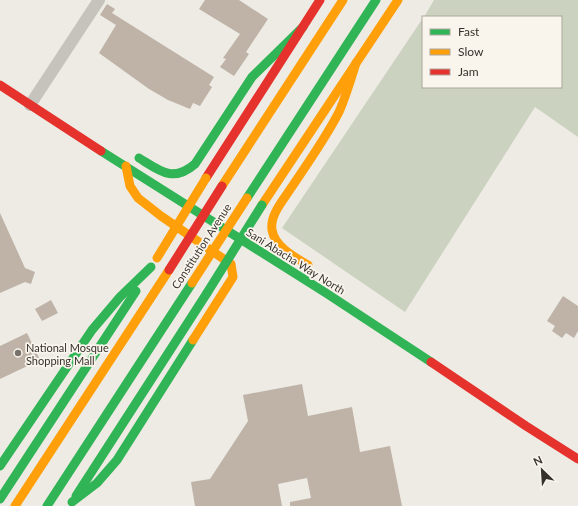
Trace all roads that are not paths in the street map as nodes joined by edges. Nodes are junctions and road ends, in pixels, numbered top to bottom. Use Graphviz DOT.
graph roads {
  1 [pos="99,0"];
  2 [pos="320,0"];
  3 [pos="343,0"];
  4 [pos="376,0"];
  5 [pos="398,0"];
  6 [pos="303,27"];
  7 [pos="356,63"];
  8 [pos="0,85"];
  9 [pos="30,105"];
  10 [pos="63,114"];
  11 [pos="128,151"];
  12 [pos="126,166"];
  13 [pos="151,267"];
  14 [pos="316,270"];
  15 [pos="361,306"];
  16 [pos="374,324"];
  17 [pos="578,459"];
  18 [pos="0,466"];
  19 [pos="0,499"];
  20 [pos="49,502"];
  21 [pos="71,504"];
  22 [pos="15,506"];
  1 -- 9 [label="street"];
  2 -- 6 [label="main road"];
  3 -- 22 [label="main road, Constitution Avenue, bridge"];
  4 -- 20 [label="main road, Constitution Avenue, bridge"];
  5 -- 7 [label="main road"];
  6 -- 11 [label="main road"];
  6 -- 13 [label="main road, bridge"];
  7 -- 14 [label="main road"];
  7 -- 21 [label="main road, bridge"];
  8 -- 9 [label="main road, Sani Abacha Way North"];
  9 -- 10 [label="main road"];
  9 -- 12 [label="main road, Sani Abacha Way North"];
  12 -- 16 [label="main road, Sani Abacha Way North"];
  12 -- 21 [label="main road"];
  13 -- 18 [label="main road"];
  13 -- 19 [label="main road"];
  15 -- 16 [label="main road"];
  16 -- 17 [label="main road, Sani Abacha Way North"];
}
